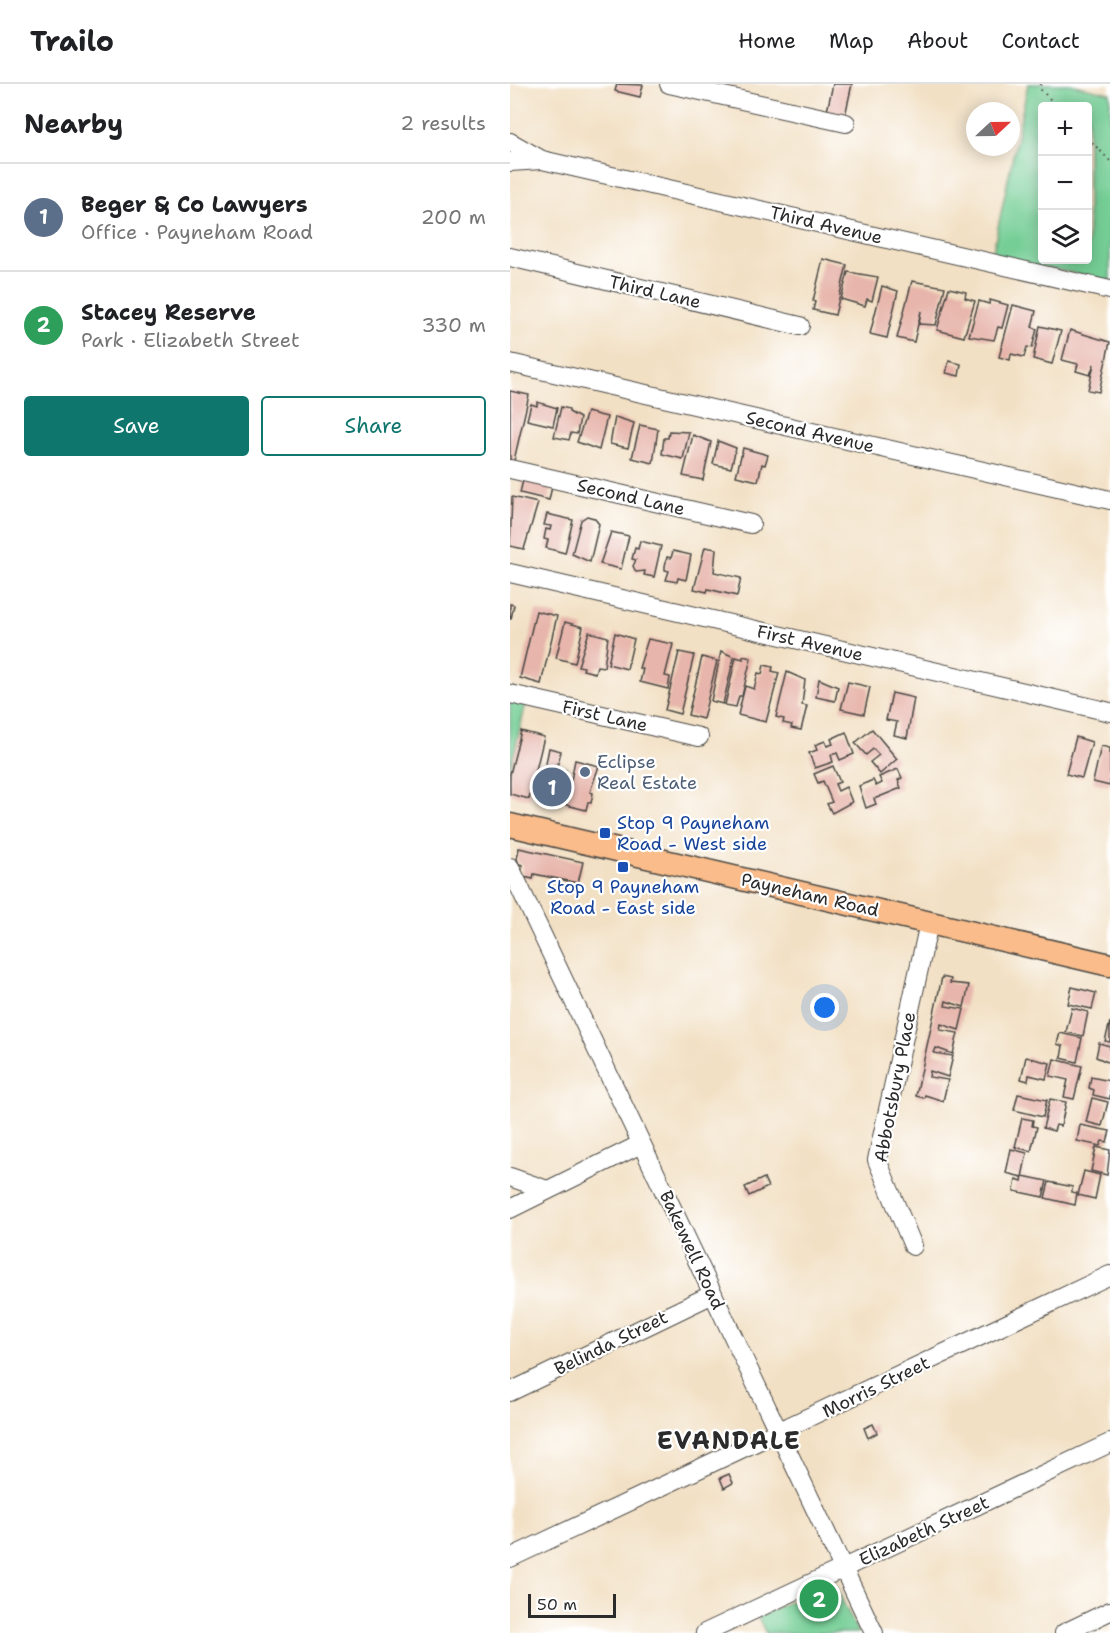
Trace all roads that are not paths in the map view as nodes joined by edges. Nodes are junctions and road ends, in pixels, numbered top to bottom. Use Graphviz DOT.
graph roads {
  1 [pos="669,84"];
  2 [pos="846,123"];
  3 [pos="510,142"];
  4 [pos="542,160"];
  5 [pos="510,162"];
  6 [pos="510,257"];
  7 [pos="1110,290"];
  8 [pos="800,326"];
  9 [pos="510,363"];
  10 [pos="510,469"];
  11 [pos="1110,500"];
  12 [pos="751,524"];
  13 [pos="510,573"];
  14 [pos="510,694"];
  15 [pos="1110,712"];
  16 [pos="699,737"];
  17 [pos="510,825"];
  18 [pos="510,867"];
  19 [pos="929,923"];
  20 [pos="1110,965"];
  21 [pos="641,1144"];
  22 [pos="510,1177"];
  23 [pos="547,1190"];
  24 [pos="510,1209"];
  25 [pos="913,1246"];
  26 [pos="1110,1275"];
  27 [pos="713,1294"];
  28 [pos="510,1392"];
  29 [pos="779,1433"];
  30 [pos="1110,1443"];
  31 [pos="510,1557"];
  32 [pos="844,1568"];
  33 [pos="1110,1611"];
  34 [pos="705,1633"];
  35 [pos="874,1633"];
  36 [pos="1064,1633"];
  1 -- 2 [label="street"];
  3 -- 4 [label="street, Third Avenue"];
  4 -- 5 [label="street, Third Avenue"];
  4 -- 7 [label="street, Third Avenue"];
  6 -- 8 [label="street, Third Lane"];
  9 -- 11 [label="street, Second Avenue"];
  10 -- 12 [label="street, Second Lane"];
  13 -- 15 [label="street, First Avenue"];
  14 -- 16 [label="street, First Lane"];
  17 -- 19 [label="main road, Payneham Road"];
  18 -- 21 [label="street, Bakewell Road"];
  19 -- 20 [label="main road, Payneham Road"];
  19 -- 25 [label="street, Abbotsbury Place"];
  21 -- 23 [label="street"];
  21 -- 27 [label="street, Bakewell Road"];
  22 -- 23 [label="street"];
  23 -- 24 [label="street"];
  26 -- 29 [label="street, Morris Street"];
  27 -- 28 [label="street, Belinda Street"];
  27 -- 29 [label="street, Bakewell Road"];
  29 -- 31 [label="street, Morris Street"];
  29 -- 32 [label="street, Bakewell Road"];
  30 -- 32 [label="street, Elizabeth Street"];
  32 -- 34 [label="street, Elizabeth Street"];
  32 -- 35 [label="street, Bakewell Road"];
  33 -- 36 [label="street"];
}
